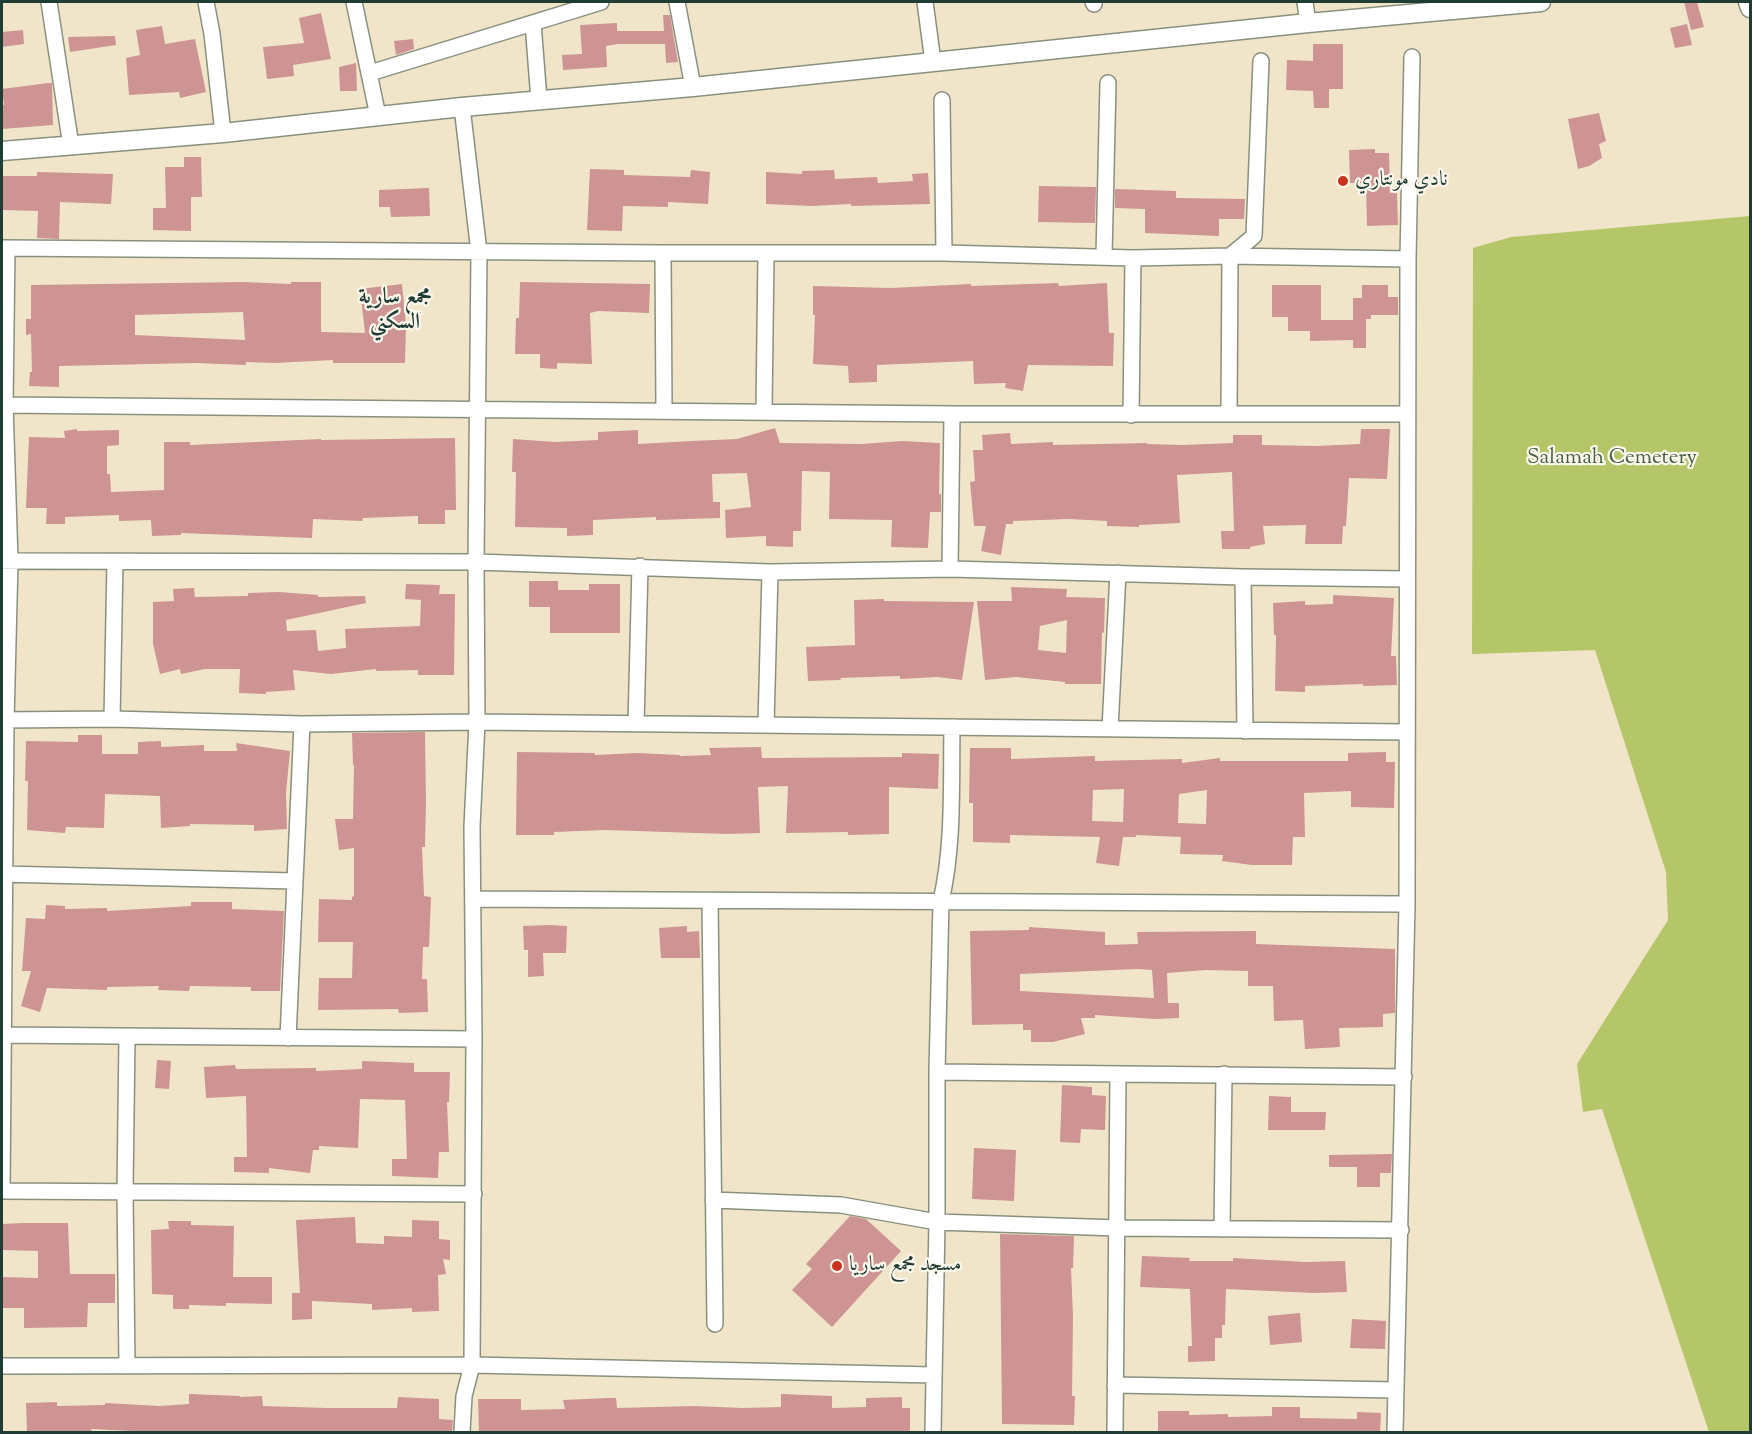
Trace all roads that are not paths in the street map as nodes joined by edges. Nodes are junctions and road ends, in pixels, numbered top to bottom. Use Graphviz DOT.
graph roads {
  1 [pos="49,2"];
  2 [pos="206,2"];
  3 [pos="354,2"];
  4 [pos="601,2"];
  5 [pos="677,2"];
  6 [pos="925,2"];
  7 [pos="1305,2"];
  8 [pos="1541,2"];
  9 [pos="1748,2"];
  10 [pos="1441,7"];
  11 [pos="1750,8"];
  12 [pos="533,23"];
  13 [pos="1308,23"];
  14 [pos="1412,57"];
  15 [pos="1261,61"];
  16 [pos="933,62"];
  17 [pos="370,73"];
  18 [pos="1108,83"];
  19 [pos="693,87"];
  20 [pos="539,100"];
  21 [pos="942,100"];
  22 [pos="462,107"];
  23 [pos="378,116"];
  24 [pos="223,133"];
  25 [pos="71,146"];
  26 [pos="2,151"];
  27 [pos="4,249"];
  28 [pos="479,252"];
  29 [pos="663,253"];
  30 [pos="766,253"];
  31 [pos="944,253"];
  32 [pos="1104,256"];
  33 [pos="1230,256"];
  34 [pos="1133,258"];
  35 [pos="1408,259"];
  36 [pos="3,405"];
  37 [pos="477,409"];
  38 [pos="664,410"];
  39 [pos="764,411"];
  40 [pos="1229,413"];
  41 [pos="952,414"];
  42 [pos="1407,414"];
  43 [pos="1131,415"];
  44 [pos="6,561"];
  45 [pos="115,561"];
  46 [pos="476,562"];
  47 [pos="640,566"];
  48 [pos="950,569"];
  49 [pos="770,572"];
  50 [pos="1118,573"];
  51 [pos="1243,577"];
  52 [pos="1407,579"];
  53 [pos="112,719"];
  54 [pos="4,721"];
  55 [pos="477,722"];
  56 [pos="302,724"];
  57 [pos="636,724"];
  58 [pos="766,725"];
  59 [pos="952,727"];
  60 [pos="1110,729"];
  61 [pos="1245,731"];
  62 [pos="1407,732"];
  63 [pos="3,874"];
  64 [pos="294,881"];
  65 [pos="474,898"];
  66 [pos="710,901"];
  67 [pos="941,901"];
  68 [pos="1407,904"];
  69 [pos="3,1035"];
  70 [pos="127,1037"];
  71 [pos="288,1038"];
  72 [pos="474,1039"];
  73 [pos="937,1072"];
  74 [pos="1118,1074"];
  75 [pos="1224,1074"];
  76 [pos="1404,1077"];
  77 [pos="2,1191"];
  78 [pos="125,1191"];
  79 [pos="474,1194"];
  80 [pos="713,1200"];
  81 [pos="937,1222"];
  82 [pos="1118,1228"];
  83 [pos="1222,1229"];
  84 [pos="1401,1230"];
  85 [pos="715,1323"];
  86 [pos="472,1365"];
  87 [pos="2,1366"];
  88 [pos="127,1366"];
  89 [pos="934,1375"];
  90 [pos="1115,1385"];
  91 [pos="1396,1390"];
  92 [pos="462,1432"];
  93 [pos="933,1432"];
  94 [pos="1115,1432"];
  95 [pos="1395,1432"];
  1 -- 25 [label="street"];
  2 -- 24 [label="street"];
  3 -- 17 [label="street"];
  4 -- 12 [label="street"];
  5 -- 19 [label="street"];
  6 -- 16 [label="street"];
  7 -- 13 [label="street"];
  8 -- 10 [label="street"];
  9 -- 11 [label="street"];
  10 -- 13 [label="street"];
  12 -- 17 [label="street"];
  12 -- 20 [label="street"];
  13 -- 16 [label="street"];
  14 -- 35 [label="street"];
  15 -- 33 [label="street"];
  16 -- 19 [label="street"];
  17 -- 23 [label="street"];
  18 -- 32 [label="street"];
  19 -- 20 [label="street"];
  20 -- 22 [label="street"];
  21 -- 31 [label="street"];
  22 -- 23 [label="street"];
  22 -- 28 [label="street"];
  23 -- 24 [label="street"];
  24 -- 25 [label="street"];
  25 -- 26 [label="street"];
  27 -- 28 [label="street"];
  27 -- 36 [label="street"];
  28 -- 29 [label="street"];
  28 -- 37 [label="street"];
  29 -- 30 [label="street"];
  29 -- 38 [label="street"];
  30 -- 31 [label="street"];
  30 -- 39 [label="street"];
  31 -- 32 [label="street"];
  32 -- 34 [label="street"];
  33 -- 34 [label="street"];
  33 -- 35 [label="street"];
  33 -- 40 [label="street"];
  34 -- 43 [label="street"];
  35 -- 42 [label="street"];
  36 -- 37 [label="street"];
  36 -- 44 [label="street"];
  37 -- 38 [label="street"];
  37 -- 46 [label="street"];
  38 -- 39 [label="street"];
  39 -- 41 [label="street"];
  40 -- 42 [label="street"];
  40 -- 43 [label="street"];
  41 -- 43 [label="street"];
  41 -- 48 [label="street"];
  42 -- 52 [label="street"];
  44 -- 45 [label="street"];
  44 -- 54 [label="street"];
  45 -- 46 [label="street"];
  45 -- 53 [label="street"];
  46 -- 47 [label="street"];
  46 -- 55 [label="street"];
  47 -- 49 [label="street"];
  47 -- 57 [label="street"];
  48 -- 49 [label="street"];
  48 -- 50 [label="street"];
  49 -- 58 [label="street"];
  50 -- 51 [label="street"];
  50 -- 60 [label="street"];
  51 -- 52 [label="street"];
  51 -- 61 [label="street"];
  52 -- 62 [label="street"];
  53 -- 54 [label="street"];
  53 -- 56 [label="street"];
  54 -- 63 [label="street"];
  55 -- 56 [label="street"];
  55 -- 57 [label="street"];
  55 -- 65 [label="street"];
  56 -- 64 [label="street"];
  57 -- 58 [label="street"];
  58 -- 59 [label="street"];
  59 -- 60 [label="street"];
  59 -- 67 [label="street"];
  60 -- 61 [label="street"];
  61 -- 62 [label="street"];
  62 -- 68 [label="street"];
  63 -- 64 [label="street"];
  63 -- 69 [label="street"];
  64 -- 71 [label="street"];
  65 -- 66 [label="street"];
  65 -- 72 [label="street"];
  66 -- 67 [label="street"];
  66 -- 80 [label="street"];
  67 -- 68 [label="street"];
  67 -- 73 [label="street"];
  68 -- 76 [label="street"];
  69 -- 70 [label="street"];
  69 -- 77 [label="street"];
  70 -- 71 [label="street"];
  70 -- 78 [label="street"];
  71 -- 72 [label="street"];
  72 -- 79 [label="street"];
  73 -- 74 [label="street"];
  73 -- 81 [label="street"];
  74 -- 75 [label="street"];
  74 -- 82 [label="street"];
  75 -- 76 [label="street"];
  75 -- 83 [label="street"];
  76 -- 84 [label="street"];
  77 -- 78 [label="street"];
  78 -- 79 [label="street"];
  78 -- 88 [label="street"];
  79 -- 86 [label="street"];
  80 -- 81 [label="street"];
  80 -- 85 [label="street"];
  81 -- 82 [label="street"];
  81 -- 89 [label="street"];
  82 -- 83 [label="street"];
  82 -- 90 [label="street"];
  83 -- 84 [label="street"];
  84 -- 91 [label="street"];
  86 -- 88 [label="street"];
  86 -- 89 [label="street"];
  86 -- 92 [label="street"];
  87 -- 88 [label="street"];
  89 -- 93 [label="street"];
  90 -- 91 [label="street"];
  90 -- 94 [label="street"];
  91 -- 95 [label="street"];
}
